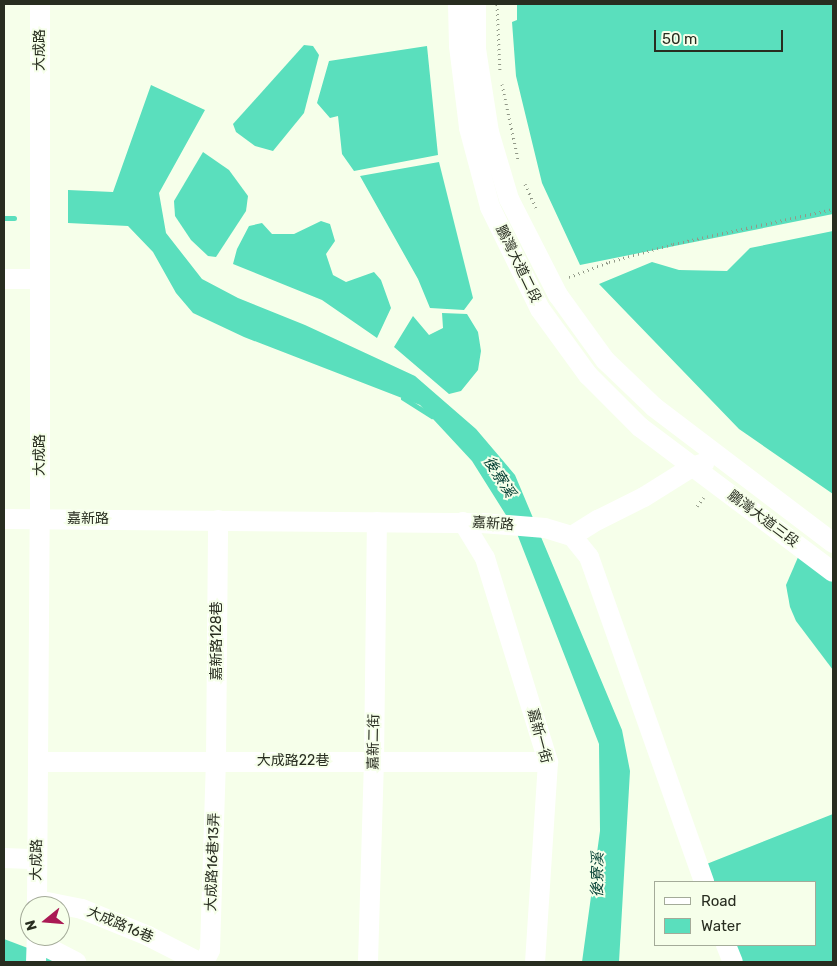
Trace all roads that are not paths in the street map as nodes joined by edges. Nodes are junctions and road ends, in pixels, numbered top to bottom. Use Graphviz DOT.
graph roads {
  1 [pos="40,4"];
  2 [pos="458,4"];
  3 [pos="476,4"];
  4 [pos="4,279"];
  5 [pos="40,279"];
  6 [pos="719,458"];
  7 [pos="692,467"];
  8 [pos="4,519"];
  9 [pos="40,519"];
  10 [pos="218,520"];
  11 [pos="377,522"];
  12 [pos="473,522"];
  13 [pos="572,536"];
  14 [pos="833,543"];
  15 [pos="833,572"];
  16 [pos="216,761"];
  17 [pos="374,761"];
  18 [pos="38,762"];
  19 [pos="548,762"];
  20 [pos="4,858"];
  21 [pos="37,859"];
  22 [pos="704,881"];
  23 [pos="37,896"];
  24 [pos="70,907"];
  25 [pos="726,946"];
  26 [pos="37,948"];
  27 [pos="76,962"];
  28 [pos="199,962"];
  29 [pos="204,962"];
  30 [pos="368,962"];
  31 [pos="535,962"];
  32 [pos="733,962"];
  1 -- 5 [label="street, 大成路"];
  2 -- 7 [label="street, 鵬灣大道二段"];
  3 -- 6 [label="street, 鵬灣大道二段"];
  4 -- 5 [label="street"];
  5 -- 9 [label="street, 大成路"];
  6 -- 7 [label="street"];
  6 -- 14 [label="street, 鵬灣大道三段"];
  7 -- 13 [label="street"];
  7 -- 15 [label="street, 鵬灣大道三段"];
  8 -- 9 [label="street, 嘉新路"];
  9 -- 10 [label="street, 嘉新路"];
  9 -- 18 [label="street, 大成路"];
  10 -- 11 [label="street, 嘉新路"];
  10 -- 16 [label="street, 嘉新路128巷"];
  11 -- 12 [label="street, 嘉新路"];
  11 -- 17 [label="street, 嘉新二街"];
  12 -- 13 [label="street, 嘉新路"];
  12 -- 19 [label="street, 嘉新一街"];
  13 -- 22 [label="street"];
  16 -- 17 [label="street, 大成路22巷"];
  16 -- 18 [label="street, 大成路22巷"];
  16 -- 29 [label="street, 大成路16巷13弄"];
  17 -- 19 [label="street, 大成路22巷"];
  17 -- 30 [label="street, 嘉新二街"];
  18 -- 21 [label="street, 大成路"];
  19 -- 31 [label="street, 嘉新一街"];
  20 -- 21 [label="street"];
  21 -- 23 [label="street, 大成路"];
  24 -- 28 [label="street, 大成路16巷"];
  25 -- 32 [label="street"];
  26 -- 27 [label="street"];
}
